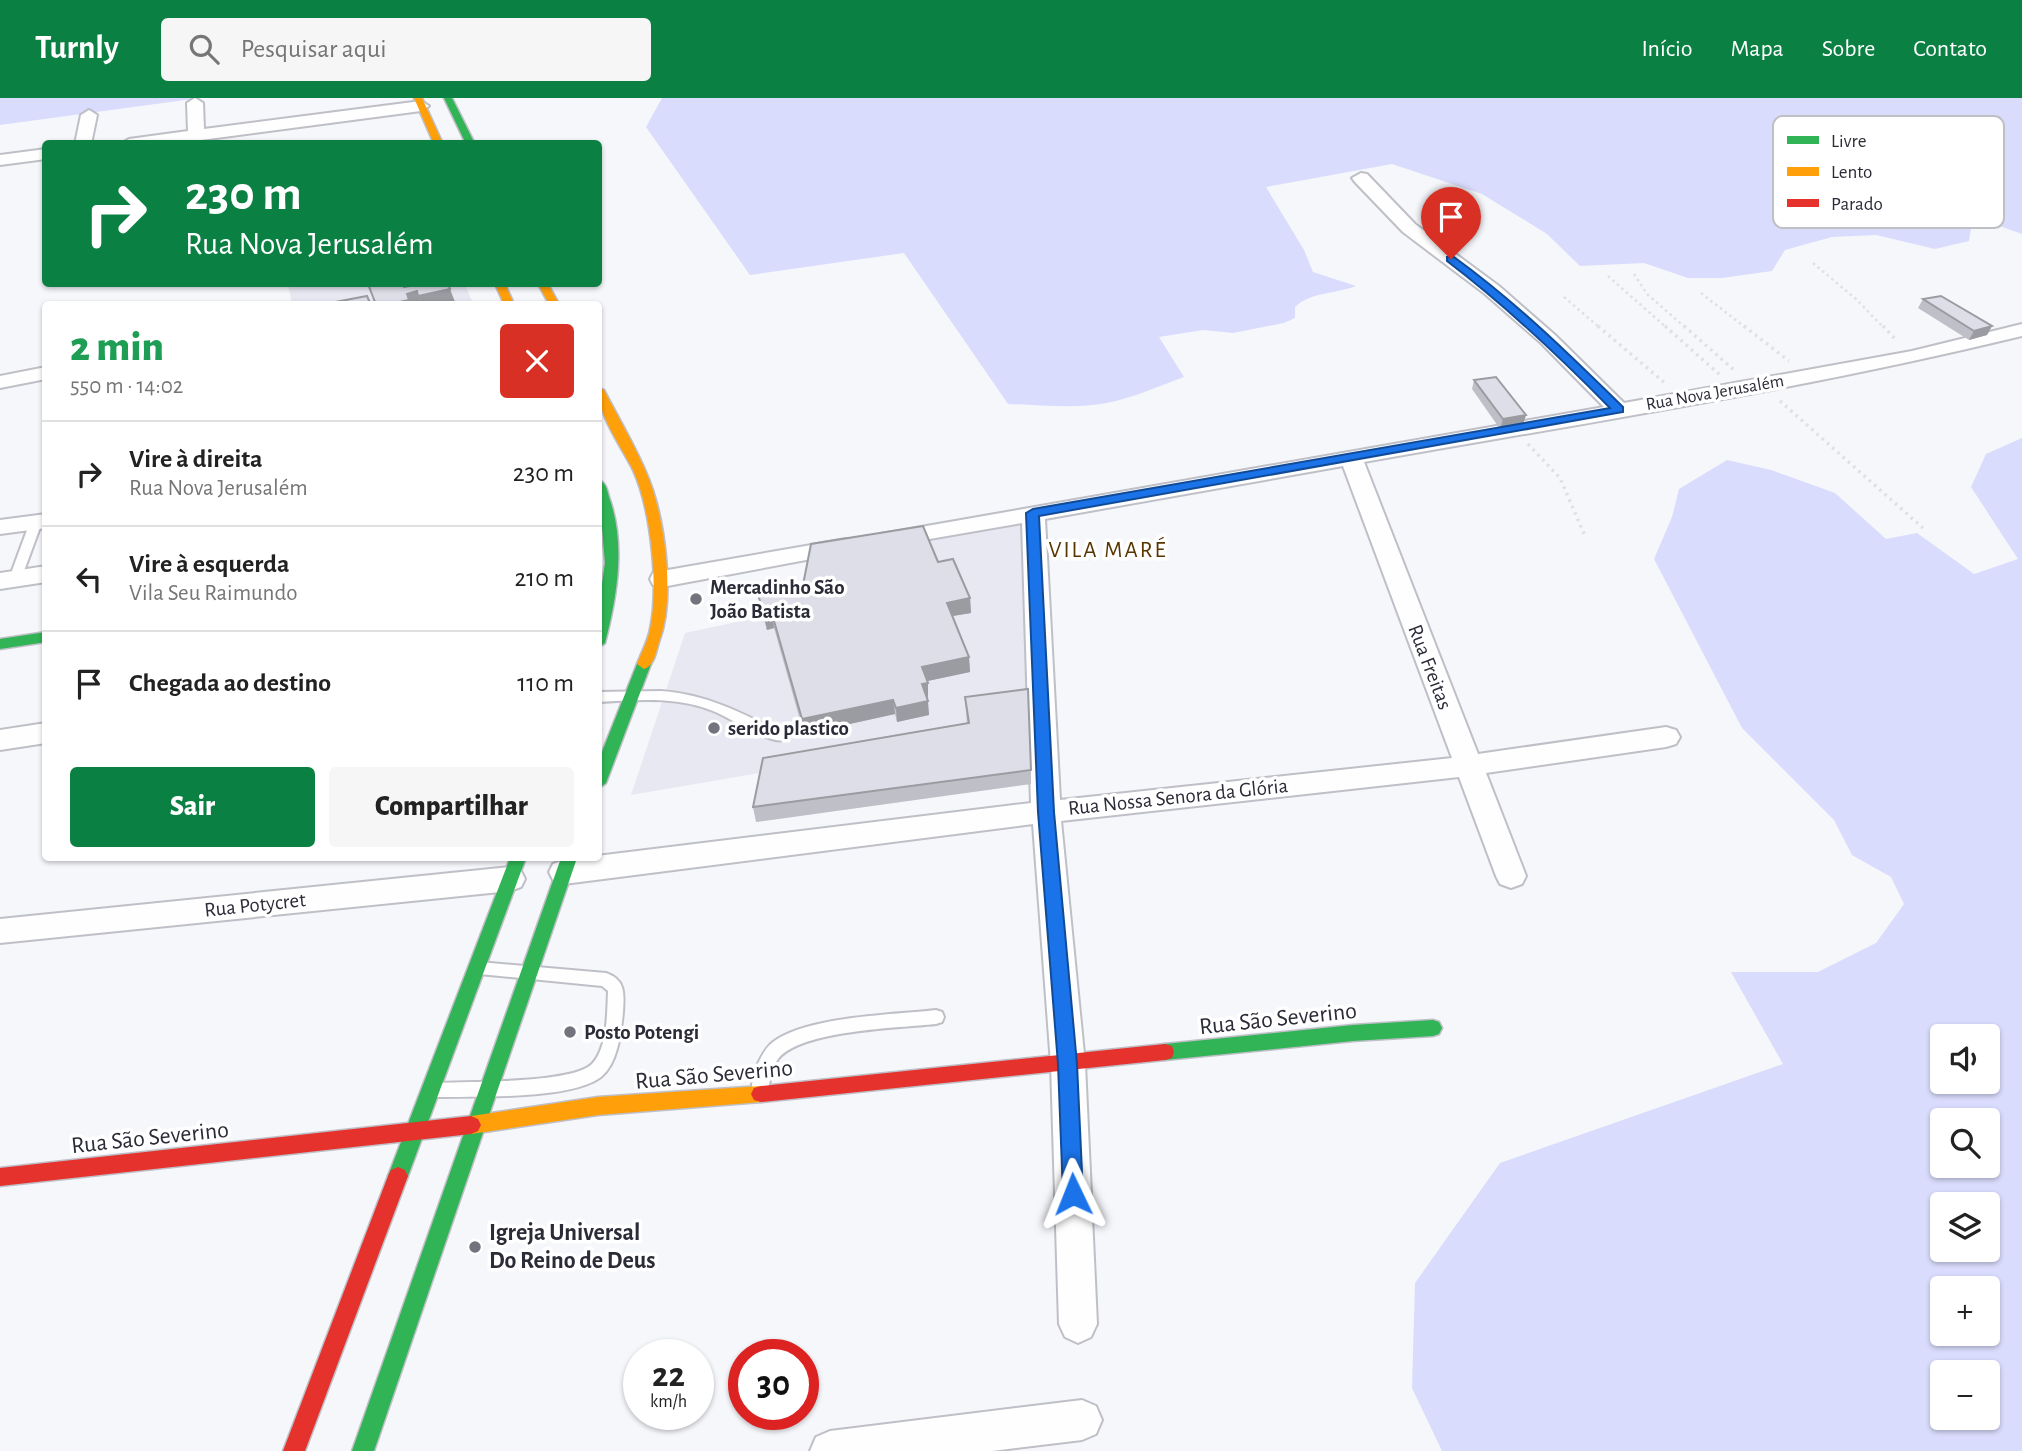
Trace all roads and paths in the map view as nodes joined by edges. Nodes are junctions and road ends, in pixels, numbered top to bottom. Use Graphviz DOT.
graph roads {
  1 [pos="447,98"];
  2 [pos="419,102"];
  3 [pos="195,103"];
  4 [pos="89,116"];
  5 [pos="196,135"];
  6 [pos="84,140"];
  7 [pos="158,140"];
  8 [pos="437,140"];
  9 [pos="469,140"];
  10 [pos="42,155"];
  11 [pos="0,160"];
  12 [pos="1361,177"];
  13 [pos="1813,263"];
  14 [pos="1634,274"];
  15 [pos="1608,276"];
  16 [pos="1701,293"];
  17 [pos="1564,297"];
  18 [pos="2022,330"];
  19 [pos="1912,357"];
  20 [pos="42,374"];
  21 [pos="1809,377"];
  22 [pos="0,382"];
  23 [pos="1751,387"];
  24 [pos="602,398"];
  25 [pos="1683,398"];
  26 [pos="1619,410"];
  27 [pos="1517,428"];
  28 [pos="1351,457"];
  29 [pos="602,508"];
  30 [pos="1033,513"];
  31 [pos="41,522"];
  32 [pos="0,527"];
  33 [pos="1923,528"];
  34 [pos="1585,536"];
  35 [pos="606,547"];
  36 [pos="42,575"];
  37 [pos="662,579"];
  38 [pos="7,580"];
  39 [pos="602,630"];
  40 [pos="42,638"];
  41 [pos="0,644"];
  42 [pos="602,696"];
  43 [pos="633,696"];
  44 [pos="42,734"];
  45 [pos="778,737"];
  46 [pos="1666,737"];
  47 [pos="0,740"];
  48 [pos="1466,765"];
  49 [pos="602,773"];
  50 [pos="1046,812"];
  51 [pos="567,865"];
  52 [pos="514,868"];
  53 [pos="1511,876"];
  54 [pos="0,931"];
  55 [pos="478,967"];
  56 [pos="529,972"];
  57 [pos="936,1017"];
  58 [pos="1433,1028"];
  59 [pos="1068,1064"];
  60 [pos="488,1087"];
  61 [pos="432,1090"];
  62 [pos="759,1094"];
  63 [pos="478,1122"];
  64 [pos="415,1133"];
  65 [pos="0,1177"];
  66 [pos="1078,1324"];
  67 [pos="1082,1420"];
  68 [pos="293,1451"];
  69 [pos="363,1451"];
  70 [pos="830,1451"];
  1 -- 9 [label="main road"];
  2 -- 5 [label="street"];
  2 -- 8 [label="main road"];
  3 -- 5 [label="street"];
  4 -- 6 [label="street"];
  5 -- 7 [label="street"];
  10 -- 11 [label="street"];
  12 -- 26 [label="street"];
  13 -- 19 [label="path"];
  14 -- 23 [label="path"];
  15 -- 23 [label="path"];
  16 -- 21 [label="path"];
  17 -- 25 [label="path"];
  18 -- 19 [label="street, Rua Nova Jerusalém"];
  19 -- 21 [label="street, Rua Nova Jerusalém"];
  20 -- 22 [label="street"];
  21 -- 23 [label="street, Rua Nova Jerusalém"];
  23 -- 25 [label="street, Rua Nova Jerusalém"];
  23 -- 33 [label="path"];
  24 -- 37 [label="main road"];
  25 -- 26 [label="street, Rua Nova Jerusalém"];
  26 -- 27 [label="street, Rua Nova Jerusalém"];
  27 -- 28 [label="street, Rua Nova Jerusalém"];
  27 -- 34 [label="path"];
  28 -- 30 [label="street, Rua Nova Jerusalém"];
  28 -- 48 [label="street, Rua Freitas"];
  29 -- 35 [label="main road"];
  30 -- 37 [label="street, Rua Nova Jerusalém"];
  30 -- 50 [label="street"];
  31 -- 32 [label="street"];
  31 -- 38 [label="lane"];
  35 -- 39 [label="main road"];
  36 -- 38 [label="street"];
  37 -- 43 [label="main road"];
  40 -- 41 [label="main road"];
  42 -- 43 [label="lane"];
  43 -- 45 [label="lane"];
  43 -- 49 [label="main road"];
  44 -- 47 [label="street"];
  46 -- 48 [label="street, Rua Nossa Senora da Glória"];
  48 -- 50 [label="street, Rua Nossa Senora da Glória"];
  48 -- 53 [label="street, Rua Freitas"];
  50 -- 51 [label="street, Rua Nossa Senora da Glória"];
  50 -- 59 [label="street"];
  51 -- 56 [label="main road"];
  52 -- 54 [label="street, Rua Potycret"];
  52 -- 55 [label="main road"];
  55 -- 56 [label="lane"];
  55 -- 61 [label="main road"];
  56 -- 60 [label="main road"];
  56 -- 60 [label="lane"];
  57 -- 62 [label="lane"];
  58 -- 59 [label="main road, Rua São Severino"];
  59 -- 62 [label="main road, Rua São Severino"];
  59 -- 66 [label="street"];
  60 -- 61 [label="lane"];
  60 -- 63 [label="main road"];
  61 -- 64 [label="main road"];
  62 -- 63 [label="main road, Rua São Severino"];
  63 -- 64 [label="main road, Rua São Severino"];
  63 -- 69 [label="main road"];
  64 -- 65 [label="main road, Rua São Severino"];
  64 -- 68 [label="main road"];
  67 -- 70 [label="street"];
}
